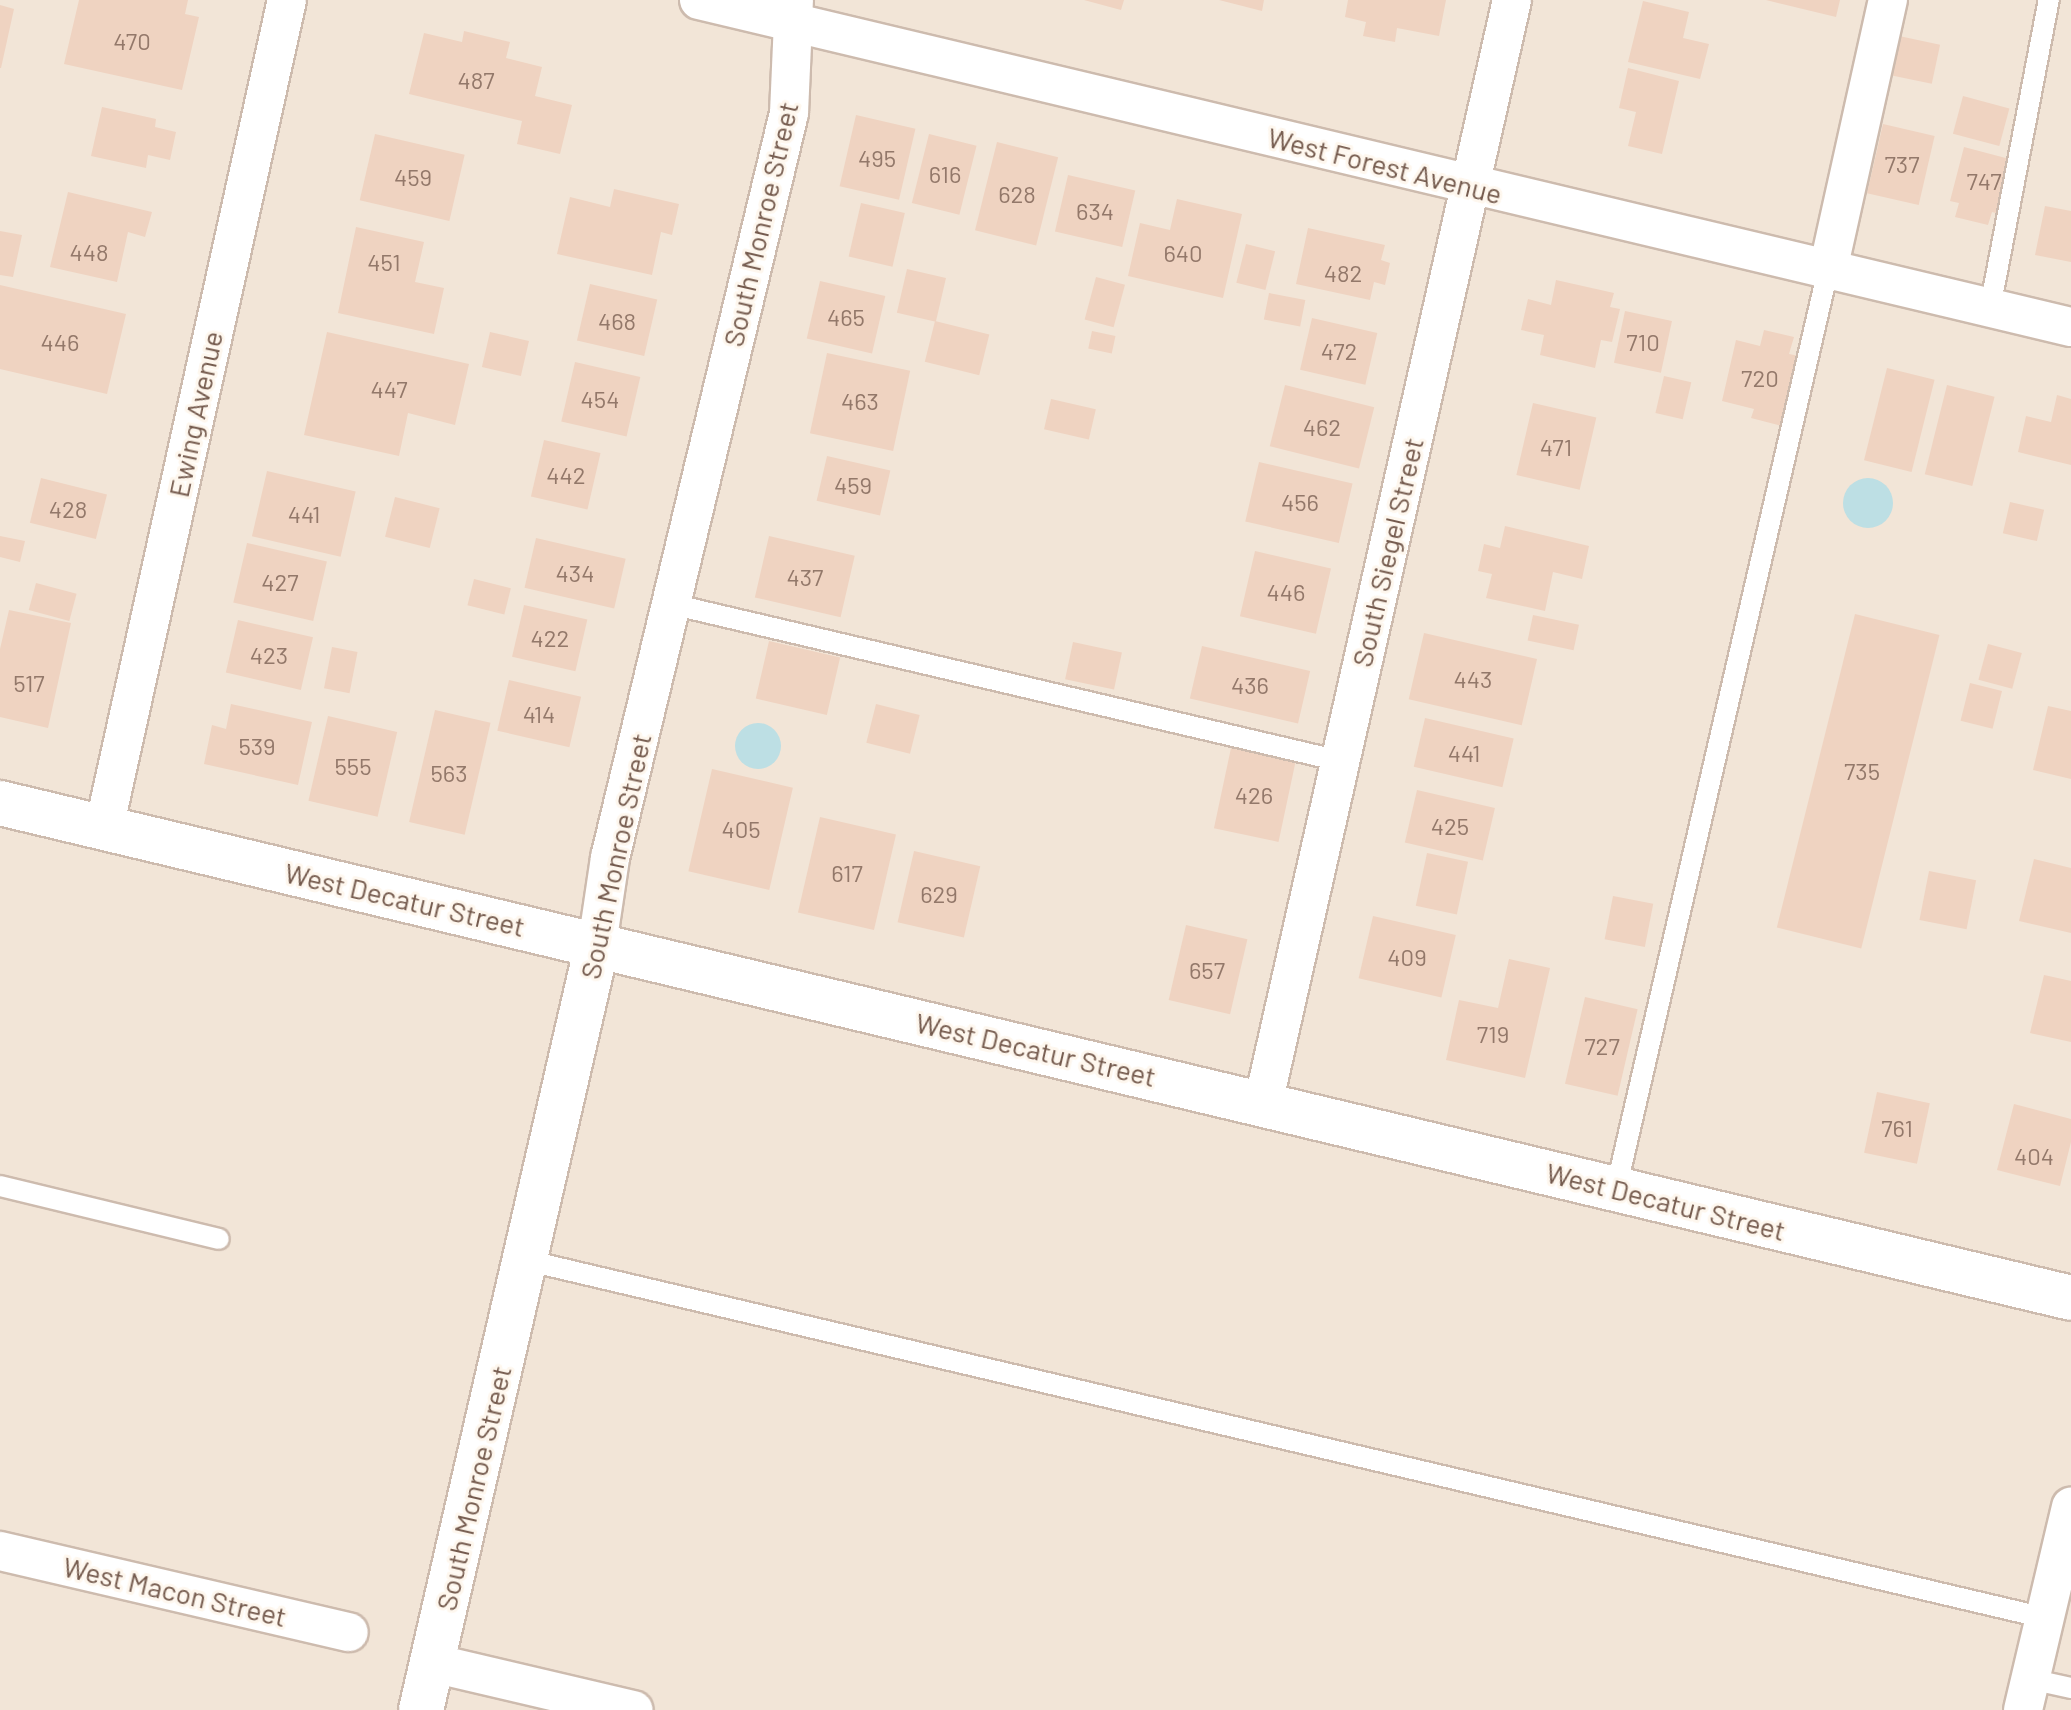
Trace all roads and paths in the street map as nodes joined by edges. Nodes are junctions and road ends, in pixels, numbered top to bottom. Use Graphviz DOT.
graph roads {
  1 [pos="287,0"];
  2 [pos="699,0"];
  3 [pos="1512,0"];
  4 [pos="1888,0"];
  5 [pos="2049,0"];
  6 [pos="795,11"];
  7 [pos="1469,186"];
  8 [pos="1828,270"];
  9 [pos="1990,308"];
  10 [pos="2071,327"];
  11 [pos="671,604"];
  12 [pos="1340,761"];
  13 [pos="0,803"];
  14 [pos="104,828"];
  15 [pos="597,945"];
  16 [pos="1263,1104"];
  17 [pos="0,1186"];
  18 [pos="1616,1189"];
  19 [pos="219,1239"];
  20 [pos="525,1260"];
  21 [pos="2071,1298"];
  22 [pos="2071,1507"];
  23 [pos="0,1551"];
  24 [pos="2045,1618"];
  25 [pos="349,1632"];
  26 [pos="433,1663"];
  27 [pos="2071,1688"];
  28 [pos="2027,1694"];
  29 [pos="623,1709"];
  30 [pos="421,1710"];
  1 -- 14 [label="street, Ewing Avenue"];
  2 -- 6 [label="street, West Forest Avenue"];
  3 -- 7 [label="street, South Siegel Street"];
  4 -- 8 [label="street"];
  5 -- 9 [label="lane"];
  6 -- 7 [label="street, West Forest Avenue"];
  6 -- 11 [label="street, South Monroe Street"];
  7 -- 8 [label="street, West Forest Avenue"];
  7 -- 12 [label="street, South Siegel Street"];
  8 -- 9 [label="street, West Forest Avenue"];
  8 -- 18 [label="lane"];
  9 -- 10 [label="street, West Forest Avenue"];
  11 -- 12 [label="lane"];
  11 -- 15 [label="street, South Monroe Street"];
  12 -- 16 [label="street, South Siegel Street"];
  13 -- 14 [label="street, West Decatur Street"];
  14 -- 15 [label="street, West Decatur Street"];
  15 -- 16 [label="street, West Decatur Street"];
  15 -- 20 [label="street, South Monroe Street"];
  16 -- 18 [label="street, West Decatur Street"];
  17 -- 19 [label="lane"];
  18 -- 21 [label="street, West Decatur Street"];
  20 -- 24 [label="lane"];
  20 -- 26 [label="street, South Monroe Street"];
  22 -- 24 [label="street"];
  23 -- 25 [label="street, West Macon Street"];
  24 -- 28 [label="street"];
  26 -- 29 [label="street"];
  26 -- 30 [label="street, South Monroe Street"];
  27 -- 28 [label="lane"];
}
